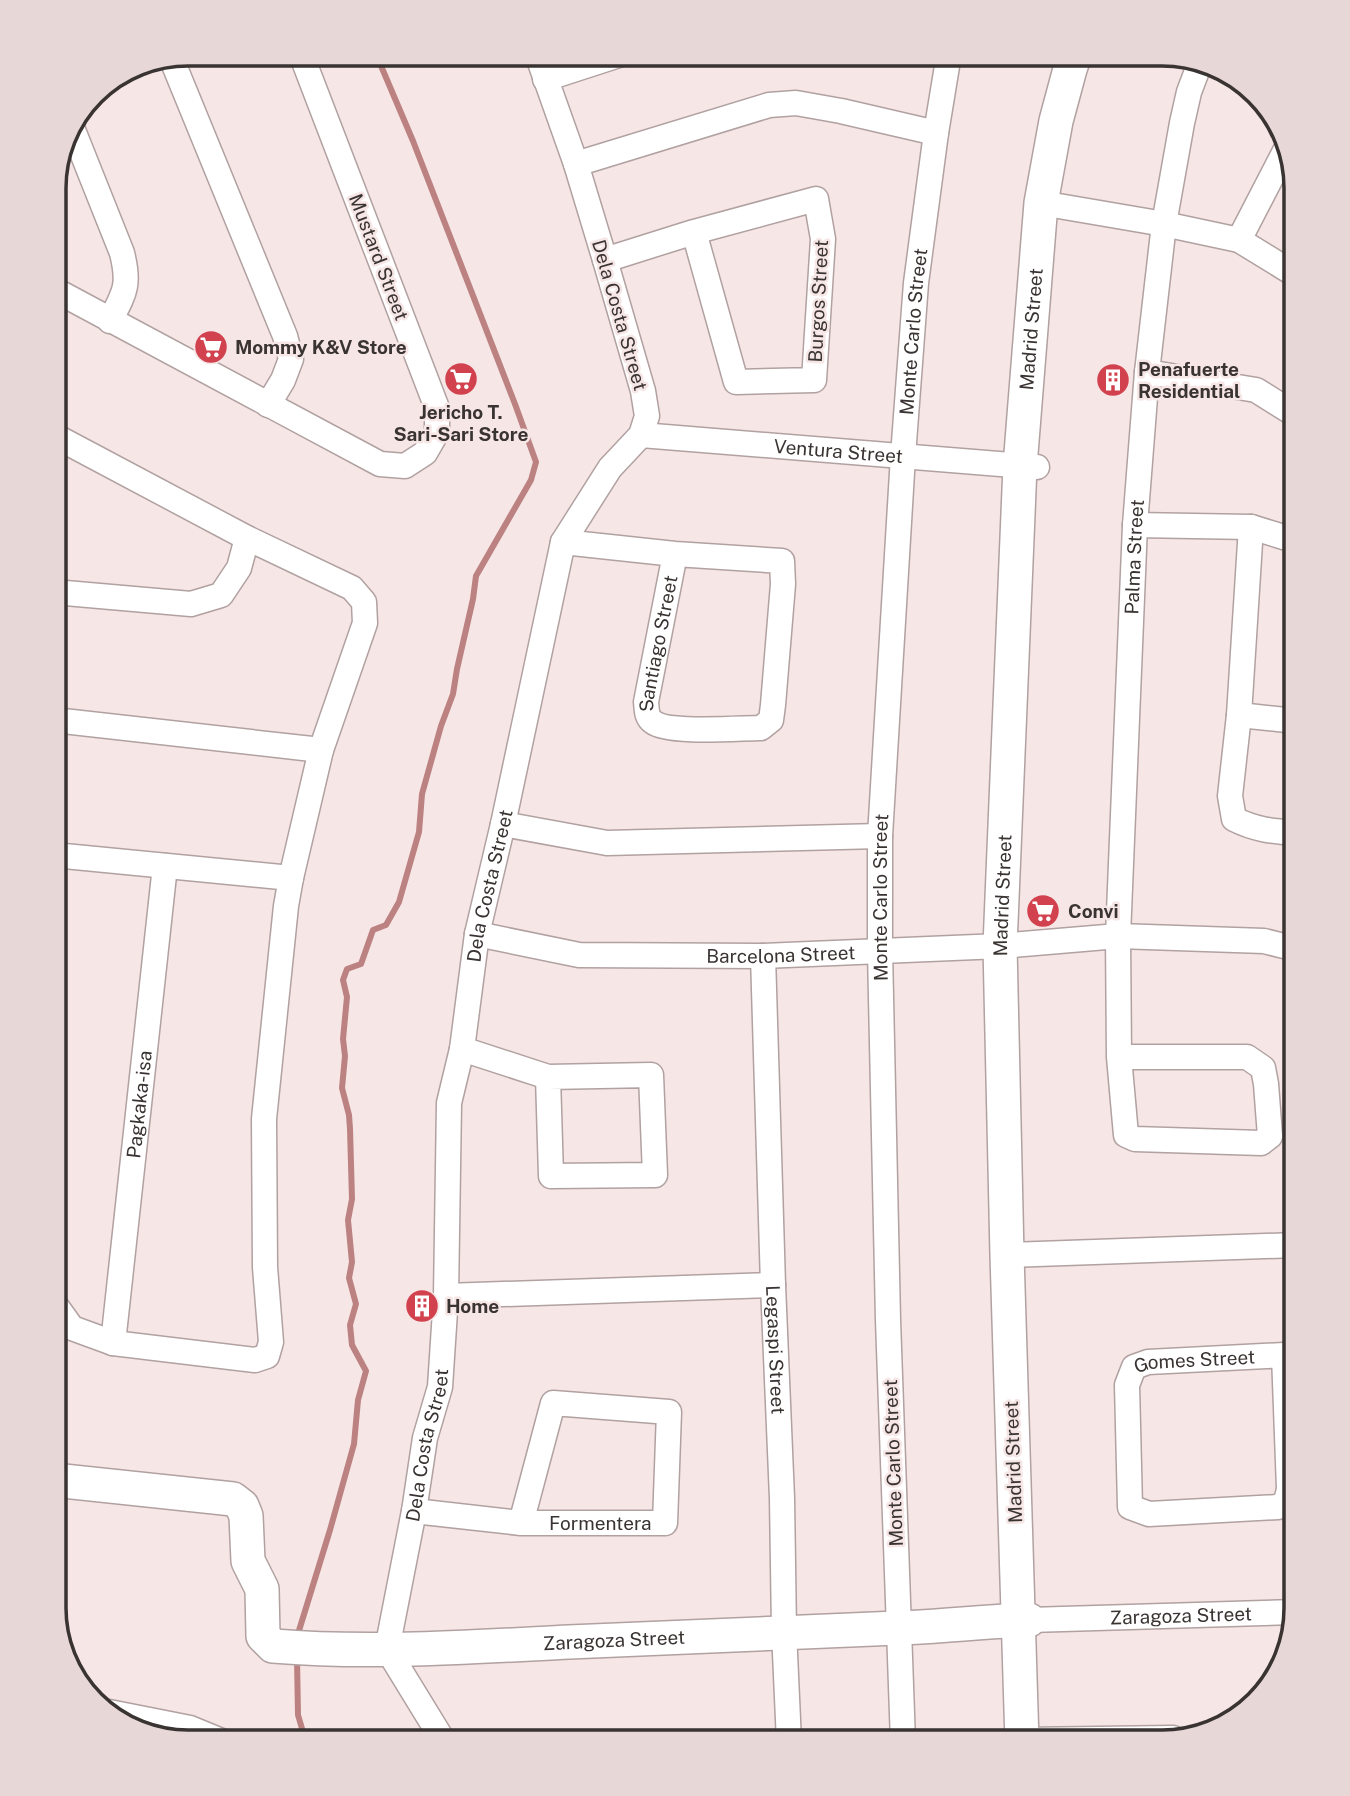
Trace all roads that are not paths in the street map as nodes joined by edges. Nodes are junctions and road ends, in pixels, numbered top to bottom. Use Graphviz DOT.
graph roads {
  1 [pos="306,66"];
  2 [pos="541,66"];
  3 [pos="584,66"];
  4 [pos="946,67"];
  5 [pos="1071,67"];
  6 [pos="1080,67"];
  7 [pos="175,68"];
  8 [pos="1196,72"];
  9 [pos="545,79"];
  10 [pos="936,133"];
  11 [pos="77,140"];
  12 [pos="1280,160"];
  13 [pos="576,164"];
  14 [pos="1047,204"];
  15 [pos="1164,224"];
  16 [pos="694,232"];
  17 [pos="1239,240"];
  18 [pos="605,260"];
  19 [pos="1284,268"];
  20 [pos="67,297"];
  21 [pos="110,321"];
  22 [pos="1147,372"];
  23 [pos="268,405"];
  24 [pos="1284,408"];
  25 [pos="641,435"];
  26 [pos="67,443"];
  27 [pos="903,456"];
  28 [pos="1028,467"];
  29 [pos="1135,525"];
  30 [pos="1251,527"];
  31 [pos="1284,537"];
  32 [pos="247,538"];
  33 [pos="563,542"];
  34 [pos="675,554"];
  35 [pos="67,593"];
  36 [pos="1240,715"];
  37 [pos="1284,720"];
  38 [pos="67,721"];
  39 [pos="321,750"];
  40 [pos="503,824"];
  41 [pos="1284,832"];
  42 [pos="880,836"];
  43 [pos="67,856"];
  44 [pos="165,866"];
  45 [pos="291,878"];
  46 [pos="477,934"];
  47 [pos="1118,936"];
  48 [pos="1006,945"];
  49 [pos="1284,946"];
  50 [pos="880,951"];
  51 [pos="763,956"];
  52 [pos="462,1049"];
  53 [pos="1119,1057"];
  54 [pos="548,1077"];
  55 [pos="1284,1245"];
  56 [pos="1015,1254"];
  57 [pos="773,1285"];
  58 [pos="446,1296"];
  59 [pos="66,1320"];
  60 [pos="113,1343"];
  61 [pos="1284,1355"];
  62 [pos="66,1481"];
  63 [pos="1284,1503"];
  64 [pos="414,1511"];
  65 [pos="521,1523"];
  66 [pos="1283,1612"];
  67 [pos="1023,1620"];
  68 [pos="899,1628"];
  69 [pos="784,1631"];
  70 [pos="387,1649"];
  71 [pos="437,1730"];
  72 [pos="788,1730"];
  73 [pos="903,1730"];
  74 [pos="1028,1730"];
  1 -- 23 [label="street, Mustard Street"];
  2 -- 9 [label="street, Dela Costa Street"];
  3 -- 9 [label="street"];
  4 -- 10 [label="street, Monte Carlo Street"];
  5 -- 14 [label="street, Madrid Street"];
  6 -- 14 [label="street, Madrid Street"];
  7 -- 23 [label="street"];
  8 -- 15 [label="street, Palma Street"];
  9 -- 13 [label="street, Dela Costa Street"];
  10 -- 13 [label="street"];
  10 -- 27 [label="street, Monte Carlo Street"];
  11 -- 21 [label="street"];
  12 -- 17 [label="street"];
  13 -- 18 [label="street, Dela Costa Street"];
  14 -- 15 [label="street"];
  14 -- 28 [label="street, Madrid Street"];
  15 -- 17 [label="street"];
  15 -- 22 [label="street, Palma Street"];
  16 -- 16 [label="street, Burgos Street"];
  16 -- 18 [label="street, Burgos Street"];
  17 -- 19 [label="street"];
  18 -- 25 [label="street, Dela Costa Street"];
  20 -- 21 [label="street"];
  21 -- 23 [label="street"];
  22 -- 24 [label="street"];
  22 -- 29 [label="street, Palma Street"];
  25 -- 27 [label="street, Ventura Street"];
  25 -- 33 [label="street, Dela Costa Street"];
  26 -- 32 [label="street"];
  27 -- 28 [label="street, Ventura Street"];
  27 -- 42 [label="street, Monte Carlo Street"];
  28 -- 48 [label="street, Madrid Street"];
  29 -- 30 [label="street"];
  29 -- 47 [label="street, Palma Street"];
  30 -- 31 [label="street"];
  30 -- 36 [label="street"];
  32 -- 35 [label="street"];
  32 -- 39 [label="street"];
  33 -- 34 [label="street, Santiago Street"];
  33 -- 40 [label="street, Dela Costa Street"];
  34 -- 34 [label="street, Santiago Street"];
  36 -- 37 [label="street"];
  36 -- 41 [label="street"];
  38 -- 39 [label="street"];
  39 -- 45 [label="street"];
  40 -- 42 [label="street"];
  40 -- 46 [label="street, Dela Costa Street"];
  42 -- 50 [label="street, Monte Carlo Street"];
  43 -- 44 [label="street"];
  44 -- 45 [label="street"];
  44 -- 60 [label="street, Pagkaka-isa"];
  45 -- 60 [label="street"];
  46 -- 51 [label="street, Barcelona Street"];
  46 -- 52 [label="street, Dela Costa Street"];
  47 -- 48 [label="street, Barcelona Street"];
  47 -- 49 [label="street, Barcelona Street"];
  47 -- 53 [label="street, Palma Street"];
  48 -- 50 [label="street, Barcelona Street"];
  48 -- 56 [label="street, Madrid Street"];
  50 -- 51 [label="street, Barcelona Street"];
  50 -- 68 [label="street, Monte Carlo Street"];
  51 -- 57 [label="street, Legaspi Street"];
  52 -- 54 [label="street"];
  52 -- 58 [label="street, Dela Costa Street"];
  53 -- 53 [label="street, Palma Street"];
  54 -- 54 [label="street"];
  55 -- 56 [label="street"];
  56 -- 67 [label="street, Madrid Street"];
  57 -- 58 [label="street"];
  57 -- 69 [label="street, Legaspi Street"];
  58 -- 64 [label="street, Dela Costa Street"];
  59 -- 60 [label="street"];
  61 -- 63 [label="street, Gomes Street"];
  62 -- 70 [label="street, Zaragoza Street"];
  64 -- 65 [label="street, Formentera"];
  64 -- 70 [label="street, Dela Costa Street"];
  65 -- 65 [label="street, Formentera"];
  66 -- 67 [label="street, Zaragoza Street"];
  67 -- 68 [label="street, Zaragoza Street"];
  67 -- 74 [label="street, Madrid Street"];
  68 -- 69 [label="street, Zaragoza Street"];
  68 -- 73 [label="street, Monte Carlo Street"];
  69 -- 70 [label="street, Zaragoza Street"];
  69 -- 72 [label="street, Legaspi Street"];
  70 -- 71 [label="street"];
}
